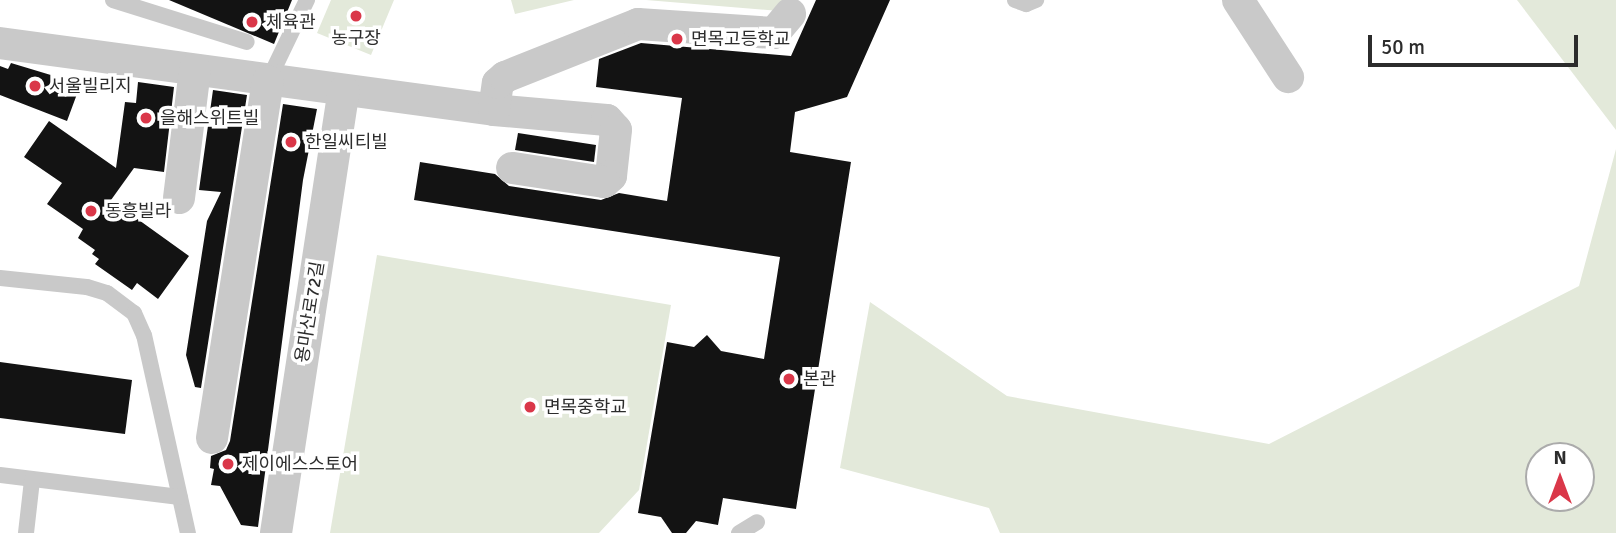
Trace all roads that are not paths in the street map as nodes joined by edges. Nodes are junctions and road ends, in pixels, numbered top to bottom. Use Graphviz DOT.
graph roads {
  1 [pos="113,0"];
  2 [pos="307,0"];
  3 [pos="1015,0"];
  4 [pos="1036,0"];
  5 [pos="1238,0"];
  6 [pos="793,7"];
  7 [pos="247,41"];
  8 [pos="0,43"];
  9 [pos="195,70"];
  10 [pos="1287,77"];
  11 [pos="268,81"];
  12 [pos="344,91"];
  13 [pos="494,110"];
  14 [pos="512,168"];
  15 [pos="179,198"];
  16 [pos="0,278"];
  17 [pos="212,438"];
  18 [pos="0,475"];
  19 [pos="32,480"];
  20 [pos="180,497"];
  21 [pos="757,522"];
  22 [pos="26,533"];
  23 [pos="188,533"];
  24 [pos="276,533"];
  25 [pos="739,533"];
  1 -- 7 [label="lane"];
  2 -- 11 [label="lane"];
  3 -- 4 [label="lane"];
  5 -- 10 [label="street"];
  6 -- 13 [label="street"];
  8 -- 9 [label="street"];
  9 -- 11 [label="street"];
  9 -- 15 [label="street"];
  11 -- 12 [label="street"];
  11 -- 17 [label="street"];
  12 -- 13 [label="street"];
  12 -- 24 [label="street, 용마산로72길"];
  13 -- 14 [label="street"];
  16 -- 20 [label="lane"];
  18 -- 19 [label="lane"];
  19 -- 20 [label="lane"];
  19 -- 22 [label="lane"];
  20 -- 23 [label="lane"];
  21 -- 25 [label="lane"];
}
